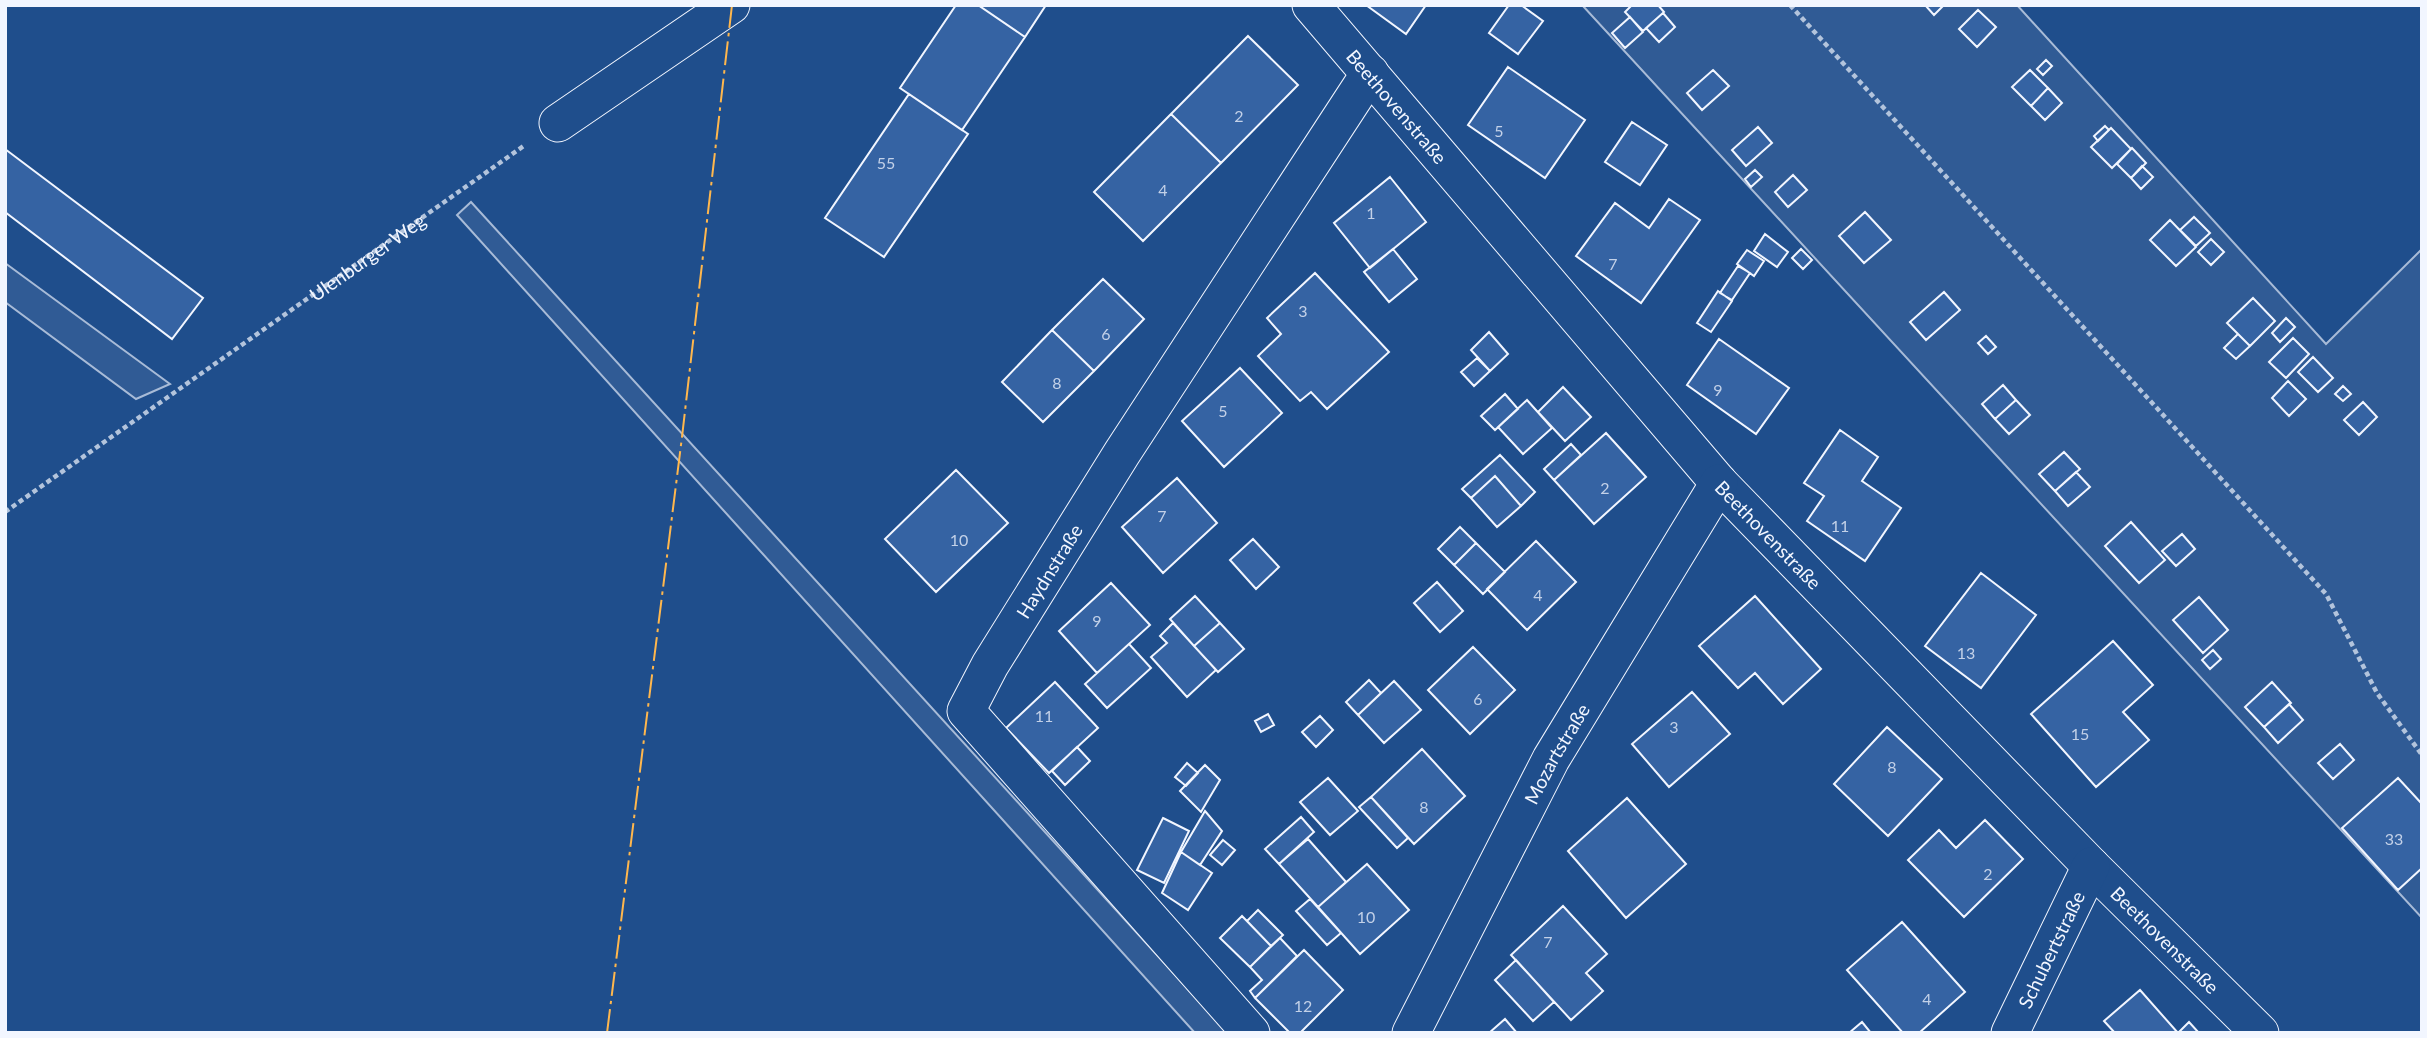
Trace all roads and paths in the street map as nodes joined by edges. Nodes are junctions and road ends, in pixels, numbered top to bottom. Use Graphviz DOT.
graph roads {
  1 [pos="731,5"];
  2 [pos="1311,5"];
  3 [pos="1790,5"];
  4 [pos="1370,73"];
  5 [pos="558,122"];
  6 [pos="1719,483"];
  7 [pos="5,512"];
  8 [pos="2422,755"];
  9 [pos="2091,866"];
  10 [pos="1251,1033"];
  11 [pos="1411,1033"];
  12 [pos="2010,1033"];
  13 [pos="2260,1033"];
  1 -- 5 [label="street"];
  2 -- 4 [label="street, Beethovenstraße"];
  3 -- 8 [label="path"];
  4 -- 6 [label="street, Beethovenstraße"];
  4 -- 10 [label="street, Haydnstraße"];
  5 -- 7 [label="path, Ulenburger Weg"];
  6 -- 9 [label="street, Beethovenstraße"];
  6 -- 11 [label="street, Mozartstraße"];
  9 -- 12 [label="street, Schubertstraße"];
  9 -- 13 [label="street, Beethovenstraße"];
}
